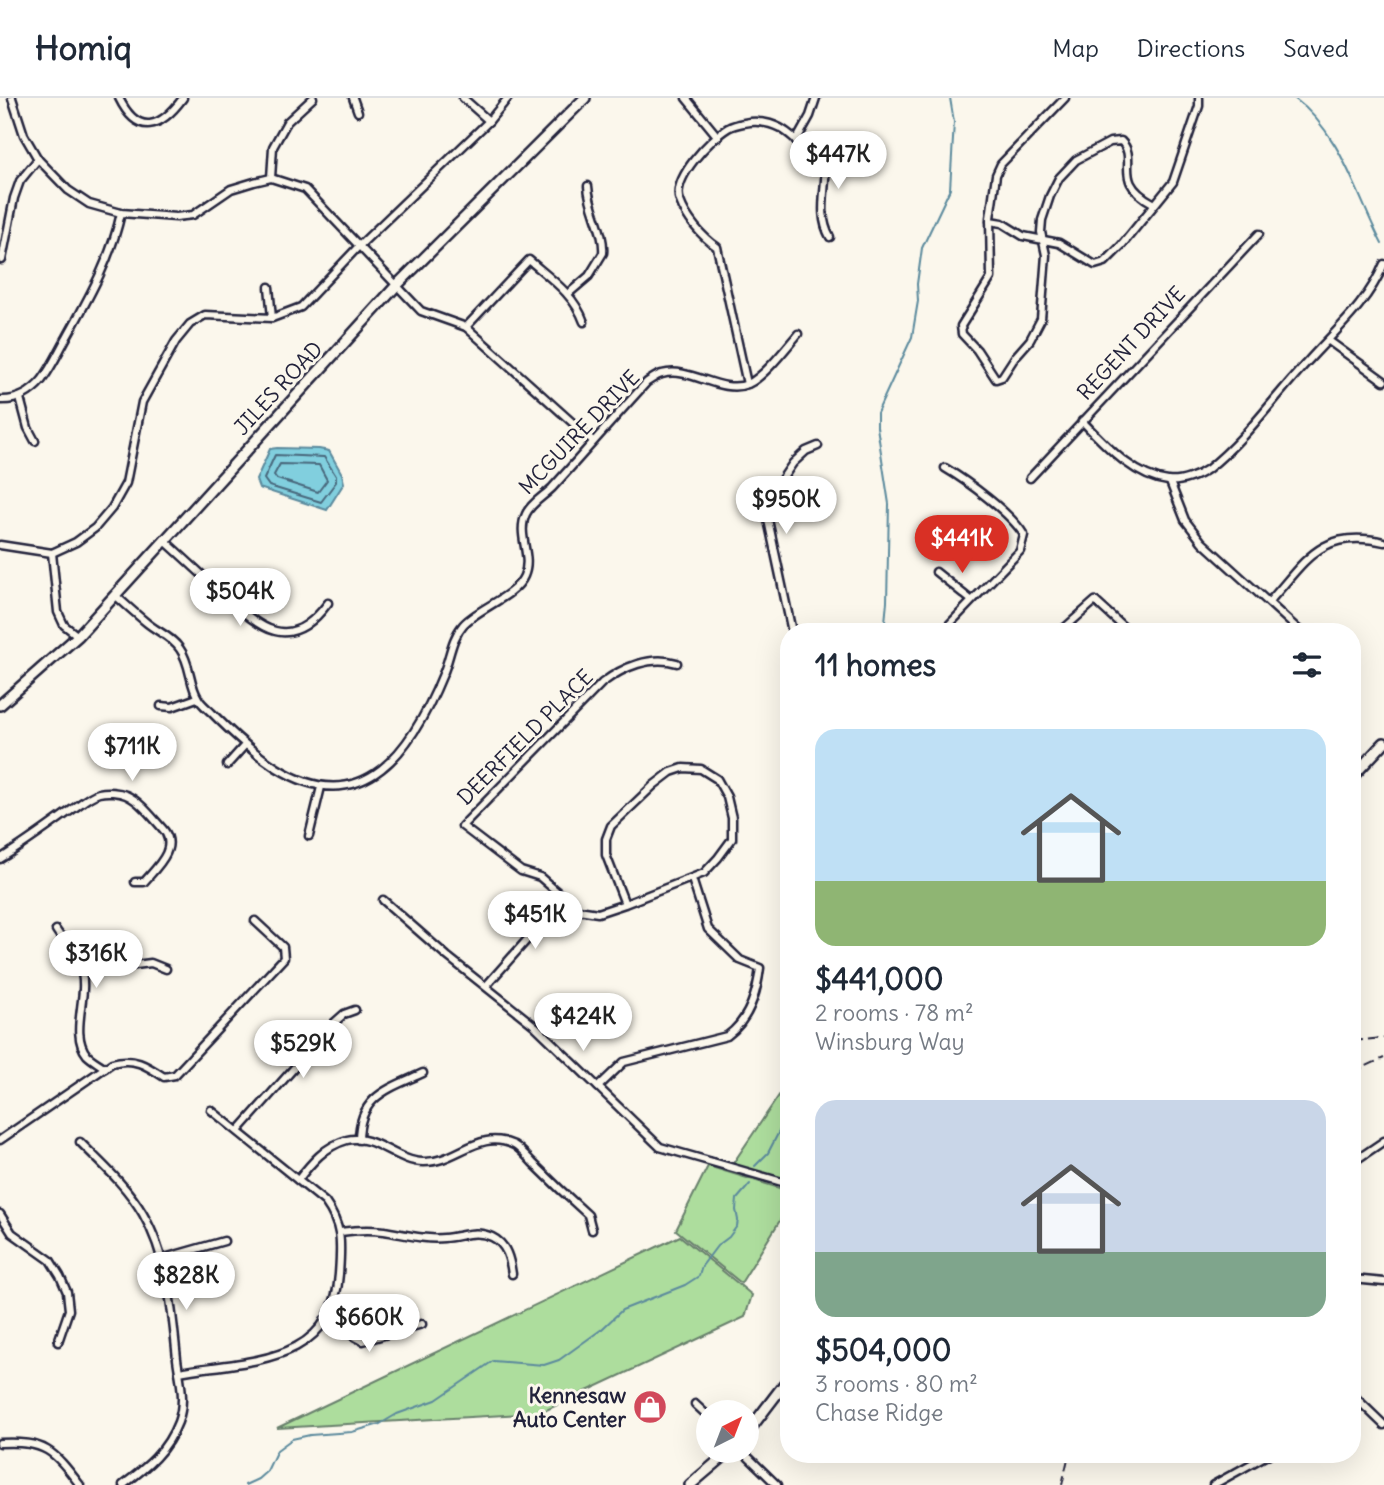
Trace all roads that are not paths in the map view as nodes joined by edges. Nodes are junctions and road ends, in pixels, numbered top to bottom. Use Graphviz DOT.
graph roads {
  1 [pos="12,98"];
  2 [pos="119,98"];
  3 [pos="183,98"];
  4 [pos="313,98"];
  5 [pos="353,98"];
  6 [pos="463,98"];
  7 [pos="508,98"];
  8 [pos="585,98"];
  9 [pos="686,98"];
  10 [pos="816,98"];
  11 [pos="1065,98"];
  12 [pos="1199,98"];
  13 [pos="358,112"];
  14 [pos="489,121"];
  15 [pos="718,137"];
  16 [pos="796,141"];
  17 [pos="853,149"];
  18 [pos="824,155"];
  19 [pos="38,159"];
  20 [pos="271,178"];
  21 [pos="588,186"];
  22 [pos="1153,203"];
  23 [pos="121,213"];
  24 [pos="990,221"];
  25 [pos="1259,234"];
  26 [pos="830,237"];
  27 [pos="1043,240"];
  28 [pos="358,247"];
  29 [pos="2,260"];
  30 [pos="1384,264"];
  31 [pos="397,285"];
  32 [pos="269,287"];
  33 [pos="568,294"];
  34 [pos="272,318"];
  35 [pos="584,322"];
  36 [pos="467,327"];
  37 [pos="798,334"];
  38 [pos="1329,341"];
  39 [pos="1384,381"];
  40 [pos="747,384"];
  41 [pos="20,398"];
  42 [pos="0,400"];
  43 [pos="1082,421"];
  44 [pos="35,441"];
  45 [pos="593,441"];
  46 [pos="818,446"];
  47 [pos="945,468"];
  48 [pos="1030,478"];
  49 [pos="1170,482"];
  50 [pos="164,540"];
  51 [pos="1384,542"];
  52 [pos="0,545"];
  53 [pos="52,553"];
  54 [pos="936,572"];
  55 [pos="115,595"];
  56 [pos="971,600"];
  57 [pos="328,603"];
  58 [pos="1269,603"];
  59 [pos="790,623"];
  60 [pos="950,623"];
  61 [pos="1070,623"];
  62 [pos="1119,623"];
  63 [pos="1291,623"];
  64 [pos="78,636"];
  65 [pos="677,663"];
  66 [pos="197,698"];
  67 [pos="0,705"];
  68 [pos="161,706"];
  69 [pos="1384,743"];
  70 [pos="245,745"];
  71 [pos="227,765"];
  72 [pos="1361,767"];
  73 [pos="321,787"];
  74 [pos="309,836"];
  75 [pos="0,859"];
  76 [pos="692,879"];
  77 [pos="135,882"];
  78 [pos="564,898"];
  79 [pos="383,900"];
  80 [pos="625,904"];
  81 [pos="255,920"];
  82 [pos="56,930"];
  83 [pos="166,969"];
  84 [pos="81,972"];
  85 [pos="486,986"];
  86 [pos="355,1010"];
  87 [pos="106,1068"];
  88 [pos="422,1073"];
  89 [pos="598,1087"];
  90 [pos="211,1110"];
  91 [pos="238,1131"];
  92 [pos="0,1140"];
  93 [pos="359,1140"];
  94 [pos="1384,1141"];
  95 [pos="80,1142"];
  96 [pos="1361,1157"];
  97 [pos="298,1180"];
  98 [pos="780,1181"];
  99 [pos="0,1214"];
  100 [pos="592,1230"];
  101 [pos="340,1232"];
  102 [pos="224,1241"];
  103 [pos="161,1259"];
  104 [pos="512,1274"];
  105 [pos="1361,1280"];
  106 [pos="1384,1282"];
  107 [pos="324,1320"];
  108 [pos="422,1324"];
  109 [pos="58,1342"];
  110 [pos="179,1372"];
  111 [pos="780,1390"];
  112 [pos="1361,1404"];
  113 [pos="760,1416"];
  114 [pos="1384,1424"];
  115 [pos="0,1443"];
  116 [pos="716,1463"];
  117 [pos="754,1463"];
  118 [pos="1253,1463"];
  119 [pos="80,1485"];
  120 [pos="123,1485"];
  121 [pos="690,1485"];
  122 [pos="777,1485"];
  123 [pos="1213,1485"];
  1 -- 19 [label="street"];
  2 -- 3 [label="street"];
  4 -- 20 [label="street"];
  5 -- 13 [label="street"];
  6 -- 14 [label="street"];
  7 -- 14 [label="street"];
  8 -- 31 [label="street, JILES ROAD"];
  9 -- 15 [label="street"];
  10 -- 16 [label="street"];
  11 -- 24 [label="street"];
  12 -- 22 [label="street"];
  14 -- 28 [label="street"];
  15 -- 16 [label="street"];
  15 -- 40 [label="street"];
  16 -- 18 [label="street"];
  17 -- 18 [label="street"];
  18 -- 26 [label="street"];
  19 -- 23 [label="street"];
  19 -- 29 [label="street"];
  20 -- 23 [label="street"];
  20 -- 28 [label="street"];
  21 -- 33 [label="street"];
  22 -- 27 [label="street"];
  22 -- 27 [label="street"];
  23 -- 41 [label="street"];
  24 -- 27 [label="street"];
  24 -- 27 [label="street"];
  25 -- 43 [label="street, REGENT DRIVE"];
  28 -- 31 [label="street"];
  28 -- 34 [label="street"];
  30 -- 38 [label="street"];
  31 -- 36 [label="street"];
  31 -- 50 [label="street, JILES ROAD"];
  32 -- 34 [label="street"];
  33 -- 35 [label="street"];
  33 -- 36 [label="street"];
  34 -- 53 [label="street"];
  36 -- 45 [label="street"];
  37 -- 40 [label="street"];
  38 -- 39 [label="street"];
  38 -- 49 [label="street"];
  40 -- 45 [label="street, MCGUIRE DRIVE"];
  41 -- 42 [label="street"];
  41 -- 44 [label="street"];
  43 -- 48 [label="street, REGENT DRIVE"];
  43 -- 49 [label="street"];
  45 -- 73 [label="street, MCGUIRE DRIVE"];
  46 -- 59 [label="street"];
  47 -- 56 [label="street"];
  49 -- 58 [label="street"];
  50 -- 55 [label="street, JILES ROAD"];
  50 -- 57 [label="street"];
  51 -- 58 [label="street"];
  52 -- 53 [label="street"];
  53 -- 64 [label="street"];
  54 -- 56 [label="street"];
  55 -- 64 [label="street, JILES ROAD"];
  55 -- 66 [label="street"];
  56 -- 60 [label="street"];
  58 -- 63 [label="street"];
  61 -- 62 [label="street"];
  64 -- 67 [label="street, JILES ROAD"];
  65 -- 78 [label="street, DEERFIELD PLACE"];
  66 -- 68 [label="street"];
  66 -- 70 [label="street, MCGUIRE DRIVE"];
  69 -- 72 [label="street"];
  70 -- 71 [label="street"];
  70 -- 73 [label="street, MCGUIRE DRIVE"];
  73 -- 74 [label="street"];
  75 -- 77 [label="street"];
  76 -- 80 [label="street, DEERFIELD PLACE"];
  76 -- 80 [label="street, DEERFIELD PLACE"];
  76 -- 89 [label="street"];
  78 -- 80 [label="street, DEERFIELD PLACE"];
  78 -- 85 [label="street"];
  79 -- 85 [label="street"];
  81 -- 87 [label="street"];
  82 -- 84 [label="street"];
  83 -- 84 [label="street"];
  84 -- 87 [label="street"];
  85 -- 89 [label="street"];
  86 -- 91 [label="street"];
  87 -- 92 [label="street"];
  88 -- 93 [label="street"];
  89 -- 98 [label="street"];
  90 -- 91 [label="street"];
  91 -- 97 [label="street"];
  93 -- 97 [label="street"];
  93 -- 100 [label="street"];
  94 -- 96 [label="street"];
  95 -- 103 [label="street"];
  97 -- 101 [label="street"];
  99 -- 109 [label="street"];
  101 -- 104 [label="street"];
  101 -- 107 [label="street"];
  102 -- 103 [label="street"];
  103 -- 110 [label="street"];
  105 -- 106 [label="street"];
  107 -- 108 [label="street"];
  107 -- 110 [label="street"];
  110 -- 120 [label="street"];
  111 -- 113 [label="street"];
  112 -- 114 [label="street"];
  115 -- 119 [label="street"];
  116 -- 121 [label="street"];
  117 -- 122 [label="street"];
  118 -- 123 [label="street"];
}
